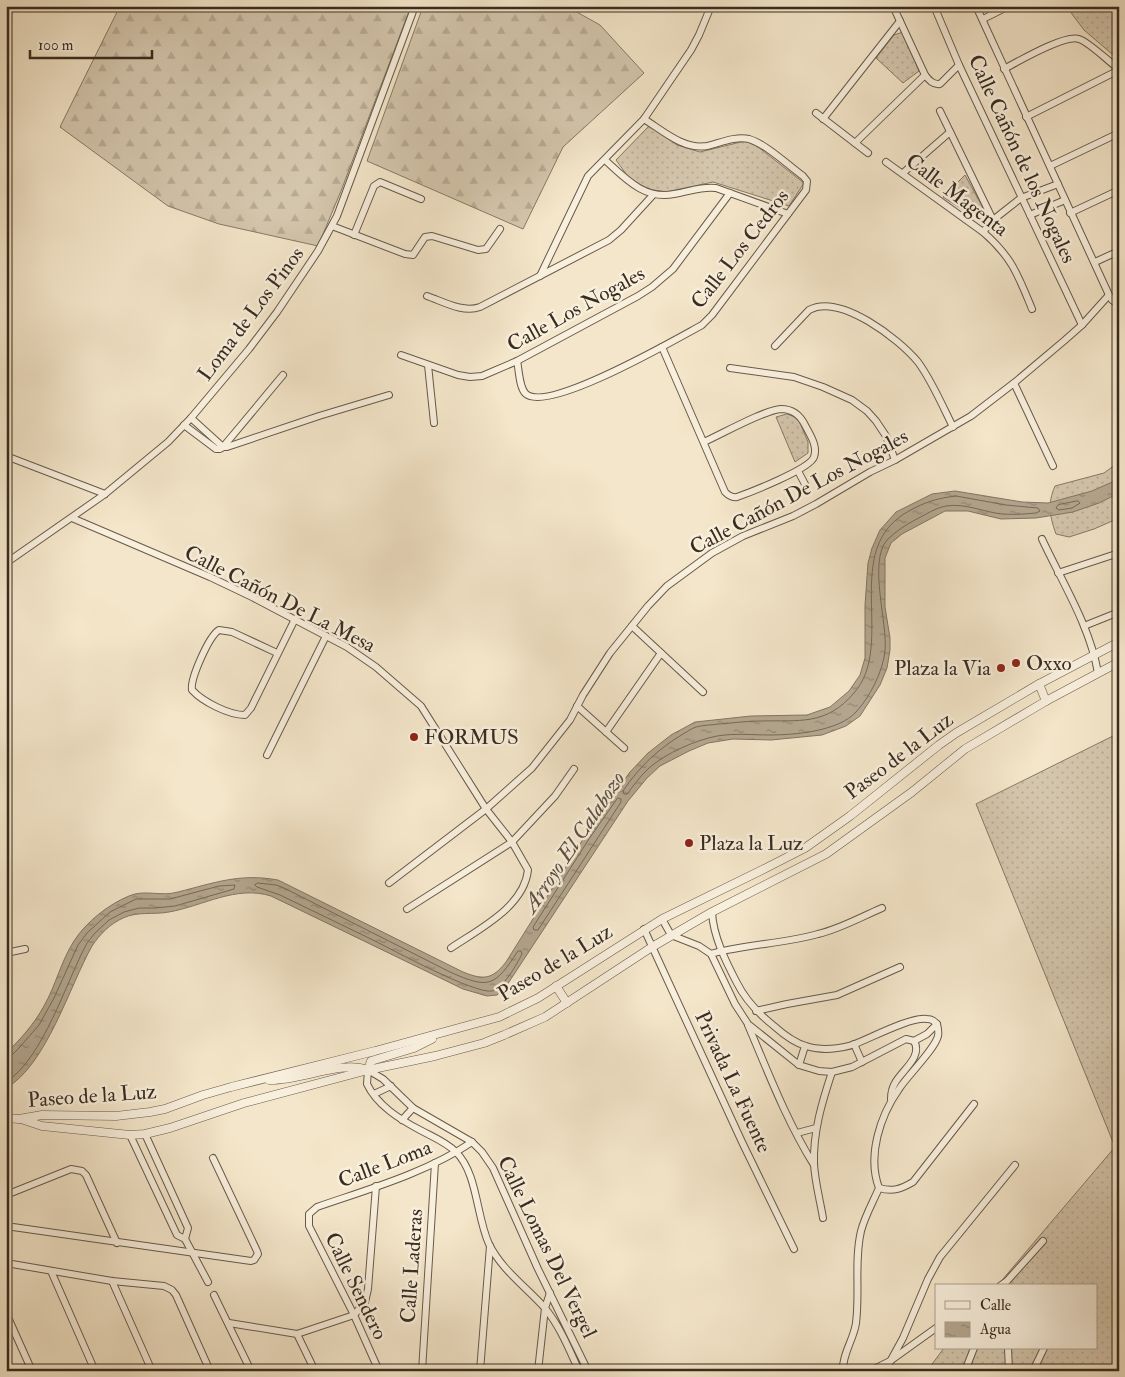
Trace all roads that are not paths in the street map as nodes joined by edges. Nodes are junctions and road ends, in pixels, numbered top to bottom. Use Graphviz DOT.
graph roads {
  1 [pos="415,6"];
  2 [pos="711,6"];
  3 [pos="893,6"];
  4 [pos="934,6"];
  5 [pos="976,6"];
  6 [pos="1009,6"];
  7 [pos="983,19"];
  8 [pos="900,21"];
  9 [pos="959,65"];
  10 [pos="1004,68"];
  11 [pos="1119,69"];
  12 [pos="925,76"];
  13 [pos="940,112"];
  14 [pos="816,113"];
  15 [pos="1026,117"];
  16 [pos="644,119"];
  17 [pos="823,119"];
  18 [pos="950,132"];
  19 [pos="1119,133"];
  20 [pos="855,143"];
  21 [pos="868,153"];
  22 [pos="605,160"];
  23 [pos="886,162"];
  24 [pos="1050,166"];
  25 [pos="903,173"];
  26 [pos="1058,184"];
  27 [pos="1119,190"];
  28 [pos="730,192"];
  29 [pos="653,195"];
  30 [pos="1021,198"];
  31 [pos="422,199"];
  32 [pos="1065,200"];
  33 [pos="1070,213"];
  34 [pos="788,214"];
  35 [pos="1030,215"];
  36 [pos="993,220"];
  37 [pos="332,226"];
  38 [pos="500,229"];
  39 [pos="983,232"];
  40 [pos="354,235"];
  41 [pos="1119,251"];
  42 [pos="1094,262"];
  43 [pos="540,276"];
  44 [pos="1109,295"];
  45 [pos="427,296"];
  46 [pos="1119,305"];
  47 [pos="1032,309"];
  48 [pos="1082,325"];
  49 [pos="775,346"];
  50 [pos="662,347"];
  51 [pos="401,354"];
  52 [pos="518,361"];
  53 [pos="428,365"];
  54 [pos="730,368"];
  55 [pos="283,375"];
  56 [pos="1014,383"];
  57 [pos="389,395"];
  58 [pos="190,418"];
  59 [pos="434,423"];
  60 [pos="184,425"];
  61 [pos="954,427"];
  62 [pos="704,442"];
  63 [pos="222,447"];
  64 [pos="6,456"];
  65 [pos="895,460"];
  66 [pos="1053,466"];
  67 [pos="798,471"];
  68 [pos="807,488"];
  69 [pos="105,494"];
  70 [pos="72,518"];
  71 [pos="1042,539"];
  72 [pos="1119,552"];
  73 [pos="6,563"];
  74 [pos="1058,573"];
  75 [pos="1119,612"];
  76 [pos="294,620"];
  77 [pos="632,626"];
  78 [pos="1084,626"];
  79 [pos="326,636"];
  80 [pos="1119,642"];
  81 [pos="277,653"];
  82 [pos="661,653"];
  83 [pos="1095,655"];
  84 [pos="1119,662"];
  85 [pos="1098,673"];
  86 [pos="1038,684"];
  87 [pos="703,692"];
  88 [pos="1046,701"];
  89 [pos="577,706"];
  90 [pos="606,732"];
  91 [pos="624,748"];
  92 [pos="267,755"];
  93 [pos="574,768"];
  94 [pos="486,809"];
  95 [pos="512,842"];
  96 [pos="744,878"];
  97 [pos="389,883"];
  98 [pos="750,892"];
  99 [pos="882,908"];
  100 [pos="407,909"];
  101 [pos="712,912"];
  102 [pos="662,919"];
  103 [pos="644,929"];
  104 [pos="671,935"];
  105 [pos="652,947"];
  106 [pos="451,948"];
  107 [pos="25,949"];
  108 [pos="723,951"];
  109 [pos="6,954"];
  110 [pos="711,954"];
  111 [pos="900,967"];
  112 [pos="556,986"];
  113 [pos="567,1003"];
  114 [pos="756,1011"];
  115 [pos="748,1024"];
  116 [pos="937,1024"];
  117 [pos="438,1034"];
  118 [pos="914,1041"];
  119 [pos="854,1044"];
  120 [pos="806,1046"];
  121 [pos="862,1062"];
  122 [pos="799,1065"];
  123 [pos="368,1070"];
  124 [pos="832,1072"];
  125 [pos="260,1080"];
  126 [pos="391,1086"];
  127 [pos="374,1094"];
  128 [pos="891,1102"];
  129 [pos="974,1104"];
  130 [pos="413,1108"];
  131 [pos="6,1118"];
  132 [pos="19,1119"];
  133 [pos="402,1120"];
  134 [pos="816,1128"];
  135 [pos="797,1133"];
  136 [pos="145,1134"];
  137 [pos="130,1135"];
  138 [pos="472,1142"];
  139 [pos="456,1152"];
  140 [pos="154,1154"];
  141 [pos="141,1158"];
  142 [pos="213,1158"];
  143 [pos="435,1163"];
  144 [pos="814,1165"];
  145 [pos="1015,1165"];
  146 [pos="376,1186"];
  147 [pos="879,1188"];
  148 [pos="6,1195"];
  149 [pos="309,1214"];
  150 [pos="823,1218"];
  151 [pos="6,1225"];
  152 [pos="184,1239"];
  153 [pos="1043,1241"];
  154 [pos="117,1243"];
  155 [pos="490,1246"];
  156 [pos="794,1249"];
  157 [pos="193,1253"];
  158 [pos="6,1263"];
  159 [pos="50,1271"];
  160 [pos="112,1281"];
  161 [pos="208,1282"];
  162 [pos="1007,1283"];
  163 [pos="550,1293"];
  164 [pos="214,1295"];
  165 [pos="545,1308"];
  166 [pos="6,1313"];
  167 [pos="354,1315"];
  168 [pos="229,1323"];
  169 [pos="9,1324"];
  170 [pos="935,1329"];
  171 [pos="297,1334"];
  172 [pos="973,1350"];
  173 [pos="1008,1350"];
  174 [pos="1043,1350"];
  175 [pos="890,1361"];
  176 [pos="32,1371"];
  177 [pos="95,1371"];
  178 [pos="152,1371"];
  179 [pos="210,1371"];
  180 [pos="251,1371"];
  181 [pos="315,1371"];
  182 [pos="379,1371"];
  183 [pos="422,1371"];
  184 [pos="480,1371"];
  185 [pos="538,1371"];
  186 [pos="579,1371"];
  187 [pos="588,1371"];
  188 [pos="843,1371"];
  189 [pos="870,1371"];
  190 [pos="885,1371"];
  191 [pos="965,1371"];
  192 [pos="1008,1371"];
  193 [pos="1033,1371"];
  1 -- 37 [label="street, Loma de Los Pinos"];
  2 -- 16 [label="street"];
  3 -- 8 [label="street"];
  4 -- 9 [label="street, Calle Cañón de los Nogales"];
  5 -- 7 [label="street"];
  6 -- 7 [label="street"];
  7 -- 10 [label="street"];
  8 -- 12 [label="street"];
  8 -- 17 [label="street"];
  9 -- 12 [label="street"];
  9 -- 30 [label="street, Calle Cañón de los Nogales"];
  10 -- 11 [label="street"];
  10 -- 15 [label="street"];
  11 -- 15 [label="street"];
  12 -- 20 [label="street"];
  13 -- 18 [label="street"];
  14 -- 17 [label="street"];
  15 -- 24 [label="street"];
  16 -- 22 [label="street"];
  16 -- 34 [label="street, Calle Los Cedros"];
  17 -- 20 [label="street"];
  18 -- 25 [label="street"];
  18 -- 36 [label="street"];
  19 -- 24 [label="street"];
  20 -- 21 [label="street"];
  22 -- 29 [label="street"];
  22 -- 43 [label="street"];
  23 -- 25 [label="street, Calle Magenta"];
  24 -- 26 [label="street"];
  25 -- 39 [label="street, Calle Magenta"];
  26 -- 30 [label="street"];
  26 -- 32 [label="street"];
  27 -- 33 [label="street"];
  28 -- 29 [label="street"];
  28 -- 34 [label="street"];
  28 -- 52 [label="street, Calle Los Nogales"];
  29 -- 43 [label="street"];
  30 -- 35 [label="street, Calle Cañón de los Nogales"];
  30 -- 36 [label="street"];
  31 -- 40 [label="street"];
  32 -- 33 [label="street"];
  32 -- 35 [label="street"];
  33 -- 42 [label="street"];
  34 -- 50 [label="street, Calle Los Cedros"];
  35 -- 48 [label="street, Calle Cañón de los Nogales"];
  36 -- 39 [label="street"];
  37 -- 40 [label="street"];
  37 -- 58 [label="street, Loma de Los Pinos"];
  38 -- 40 [label="street"];
  39 -- 47 [label="street, Calle Magenta"];
  41 -- 42 [label="street"];
  42 -- 44 [label="street"];
  43 -- 45 [label="street"];
  44 -- 46 [label="street"];
  44 -- 48 [label="street, Calle Cañón De Los Nogales"];
  48 -- 56 [label="street, Calle Cañón De Los Nogales"];
  49 -- 61 [label="street"];
  50 -- 52 [label="street, Calle Los Cedros"];
  50 -- 62 [label="street"];
  51 -- 53 [label="street, Calle Los Nogales"];
  52 -- 53 [label="street, Calle Los Nogales"];
  53 -- 59 [label="street"];
  54 -- 65 [label="street"];
  55 -- 63 [label="street"];
  56 -- 61 [label="street, Calle Cañón De Los Nogales"];
  56 -- 66 [label="street"];
  57 -- 63 [label="street"];
  58 -- 60 [label="street, Loma de Los Pinos"];
  58 -- 63 [label="street"];
  60 -- 63 [label="street"];
  60 -- 69 [label="street, Loma de Los Pinos"];
  61 -- 65 [label="street, Calle Cañón De Los Nogales"];
  62 -- 67 [label="street"];
  62 -- 67 [label="street"];
  64 -- 69 [label="street"];
  65 -- 77 [label="street, Calle Cañón De Los Nogales"];
  67 -- 68 [label="street"];
  69 -- 70 [label="street, Loma de Los Pinos"];
  70 -- 73 [label="street, Loma de Los Pinos"];
  70 -- 76 [label="street, Calle Cañón De La Mesa"];
  71 -- 74 [label="street"];
  72 -- 74 [label="street"];
  74 -- 78 [label="street"];
  75 -- 78 [label="street"];
  76 -- 79 [label="street, Calle Cañón De La Mesa"];
  76 -- 81 [label="street"];
  77 -- 82 [label="street"];
  77 -- 89 [label="street, Calle Cañón De Los Nogales"];
  78 -- 83 [label="street"];
  79 -- 92 [label="street"];
  79 -- 94 [label="street, Calle Cañón De La Mesa"];
  80 -- 83 [label="street, Paseo de la Luz"];
  81 -- 81 [label="street"];
  82 -- 87 [label="street"];
  82 -- 90 [label="street"];
  83 -- 85 [label="street"];
  83 -- 86 [label="street, Paseo de la Luz"];
  84 -- 85 [label="street, Paseo de la Luz"];
  85 -- 88 [label="street, Paseo de la Luz"];
  86 -- 88 [label="street"];
  86 -- 96 [label="street, Paseo de la Luz"];
  88 -- 98 [label="street, Paseo de la Luz"];
  89 -- 90 [label="street"];
  89 -- 94 [label="street, Calle Cañón De Los Nogales"];
  90 -- 91 [label="street"];
  93 -- 95 [label="street"];
  94 -- 95 [label="street, Calle Cañón De La Mesa"];
  94 -- 97 [label="street, Calle Cañón De Los Nogales"];
  95 -- 100 [label="street"];
  95 -- 106 [label="street, Calle Cañón De La Mesa"];
  96 -- 98 [label="street"];
  96 -- 102 [label="street, Paseo de la Luz"];
  98 -- 101 [label="street, Paseo de la Luz"];
  99 -- 108 [label="street"];
  101 -- 104 [label="street, Paseo de la Luz"];
  101 -- 108 [label="street"];
  102 -- 103 [label="street, Paseo de la Luz"];
  102 -- 104 [label="street"];
  103 -- 105 [label="street, Privada La Fuente"];
  103 -- 112 [label="street, Paseo de la Luz"];
  104 -- 105 [label="street, Paseo de la Luz"];
  104 -- 110 [label="street"];
  105 -- 113 [label="street, Paseo de la Luz"];
  105 -- 156 [label="street, Privada La Fuente"];
  107 -- 109 [label="street"];
  108 -- 110 [label="street"];
  108 -- 114 [label="street"];
  110 -- 115 [label="street"];
  111 -- 114 [label="street"];
  112 -- 113 [label="street"];
  112 -- 117 [label="street, Paseo de la Luz"];
  113 -- 123 [label="street, Paseo de la Luz"];
  114 -- 120 [label="street"];
  115 -- 122 [label="street"];
  115 -- 135 [label="street"];
  116 -- 118 [label="street"];
  116 -- 119 [label="street"];
  116 -- 128 [label="street"];
  117 -- 123 [label="street"];
  117 -- 125 [label="street, Paseo de la Luz"];
  118 -- 121 [label="street"];
  118 -- 128 [label="street"];
  119 -- 120 [label="street"];
  119 -- 121 [label="street"];
  120 -- 122 [label="street"];
  121 -- 124 [label="street"];
  122 -- 124 [label="street"];
  123 -- 125 [label="street"];
  123 -- 126 [label="street, Calle Lomas Del Vergel"];
  123 -- 127 [label="street, Calle Lomas Del Vergel"];
  123 -- 136 [label="street, Paseo de la Luz"];
  124 -- 134 [label="street"];
  125 -- 132 [label="street, Paseo de la Luz"];
  126 -- 127 [label="street"];
  126 -- 130 [label="street, Calle Lomas Del Vergel"];
  127 -- 133 [label="street, Calle Lomas Del Vergel"];
  128 -- 147 [label="street"];
  129 -- 147 [label="street"];
  130 -- 133 [label="street"];
  130 -- 138 [label="street, Calle Lomas Del Vergel"];
  131 -- 132 [label="street"];
  132 -- 137 [label="street, Paseo de la Luz"];
  133 -- 139 [label="street, Calle Lomas Del Vergel"];
  134 -- 135 [label="street"];
  134 -- 144 [label="street"];
  135 -- 144 [label="street"];
  136 -- 137 [label="street, Paseo de la Luz"];
  136 -- 140 [label="street"];
  137 -- 141 [label="street"];
  138 -- 139 [label="street, Calle Loma"];
  138 -- 163 [label="street, Calle Lomas Del Vergel"];
  139 -- 143 [label="street, Calle Loma"];
  139 -- 155 [label="street, Calle Lomas Del Vergel"];
  140 -- 141 [label="street"];
  140 -- 152 [label="street"];
  141 -- 152 [label="street"];
  142 -- 157 [label="street"];
  143 -- 146 [label="street, Calle Loma"];
  143 -- 183 [label="street, Calle Laderas"];
  144 -- 150 [label="street"];
  145 -- 175 [label="street"];
  146 -- 149 [label="street, Calle Loma"];
  146 -- 167 [label="street"];
  147 -- 188 [label="street"];
  148 -- 154 [label="street"];
  149 -- 167 [label="street, Calle Sendero"];
  151 -- 154 [label="street"];
  152 -- 157 [label="street"];
  153 -- 162 [label="street"];
  154 -- 157 [label="street"];
  155 -- 165 [label="street, Calle Lomas Del Vergel"];
  155 -- 184 [label="street"];
  157 -- 161 [label="street"];
  158 -- 159 [label="street"];
  159 -- 160 [label="street"];
  159 -- 177 [label="street"];
  160 -- 178 [label="street"];
  160 -- 179 [label="street"];
  163 -- 165 [label="street"];
  163 -- 187 [label="street, Calle Lomas Del Vergel"];
  164 -- 168 [label="street"];
  165 -- 185 [label="street"];
  165 -- 186 [label="street, Calle Lomas Del Vergel"];
  166 -- 169 [label="street"];
  167 -- 171 [label="street"];
  167 -- 182 [label="street, Calle Sendero"];
  168 -- 171 [label="street"];
  168 -- 180 [label="street"];
  169 -- 176 [label="street"];
  170 -- 175 [label="street"];
  171 -- 181 [label="street"];
  172 -- 191 [label="street"];
  173 -- 192 [label="street"];
  174 -- 193 [label="street"];
  175 -- 189 [label="street"];
  175 -- 190 [label="street"];
}
